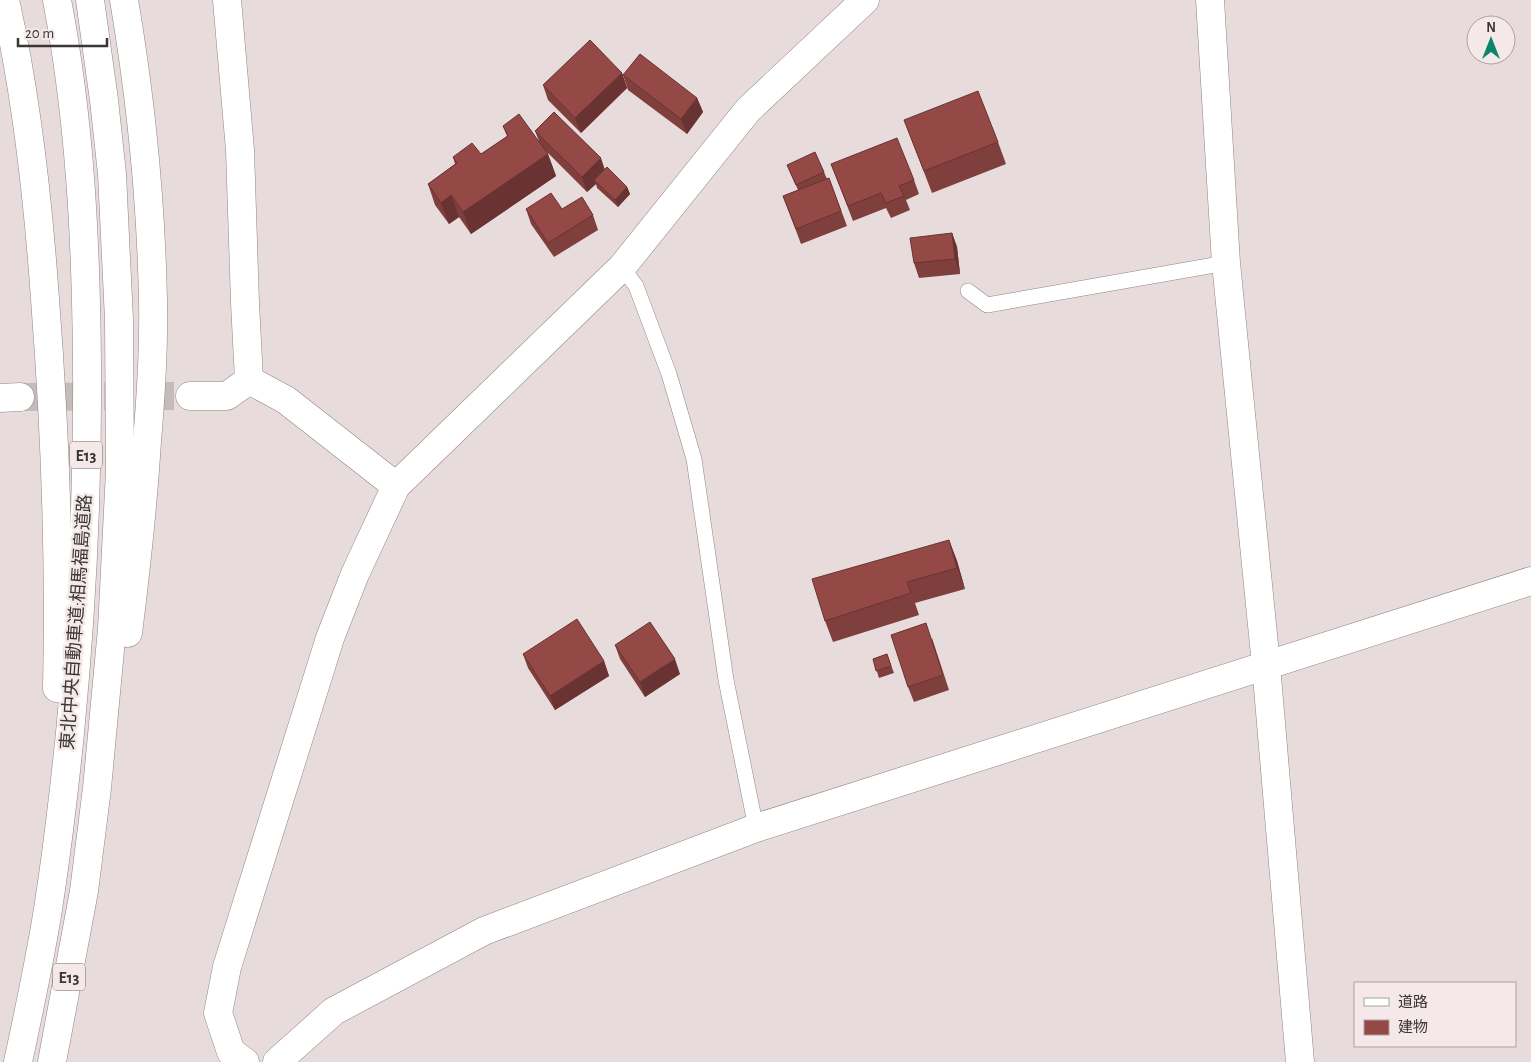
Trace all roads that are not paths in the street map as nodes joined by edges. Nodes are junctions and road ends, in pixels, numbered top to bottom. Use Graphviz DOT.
graph roads {
  1 [pos="5,0"];
  2 [pos="57,0"];
  3 [pos="90,0"];
  4 [pos="124,0"];
  5 [pos="227,0"];
  6 [pos="866,0"];
  7 [pos="1210,0"];
  8 [pos="1226,263"];
  9 [pos="622,267"];
  10 [pos="968,291"];
  11 [pos="249,380"];
  12 [pos="190,396"];
  13 [pos="396,486"];
  14 [pos="1531,581"];
  15 [pos="1266,665"];
  16 [pos="756,828"];
  17 [pos="84,891"];
  18 [pos="48,909"];
  19 [pos="18,1062"];
  20 [pos="52,1062"];
  21 [pos="245,1062"];
  22 [pos="277,1062"];
  23 [pos="1300,1062"];
  1 -- 18 [label="main road"];
  2 -- 18 [label="main road, 東北中央自動車道;相馬福島道路 / E13"];
  3 -- 17 [label="main road, 東北中央自動車道;相馬福島道路 / E13"];
  4 -- 17 [label="main road"];
  5 -- 11 [label="main road"];
  6 -- 9 [label="main road"];
  7 -- 8 [label="main road"];
  8 -- 10 [label="lane"];
  8 -- 15 [label="main road"];
  9 -- 13 [label="main road"];
  9 -- 16 [label="lane"];
  11 -- 12 [label="main road"];
  11 -- 13 [label="main road"];
  13 -- 21 [label="main road"];
  14 -- 15 [label="main road"];
  15 -- 16 [label="main road"];
  15 -- 23 [label="main road"];
  16 -- 22 [label="main road"];
  17 -- 20 [label="main road, 東北中央自動車道;相馬福島道路 / E13"];
  18 -- 19 [label="main road, 東北中央自動車道;相馬福島道路 / E13"];
}
